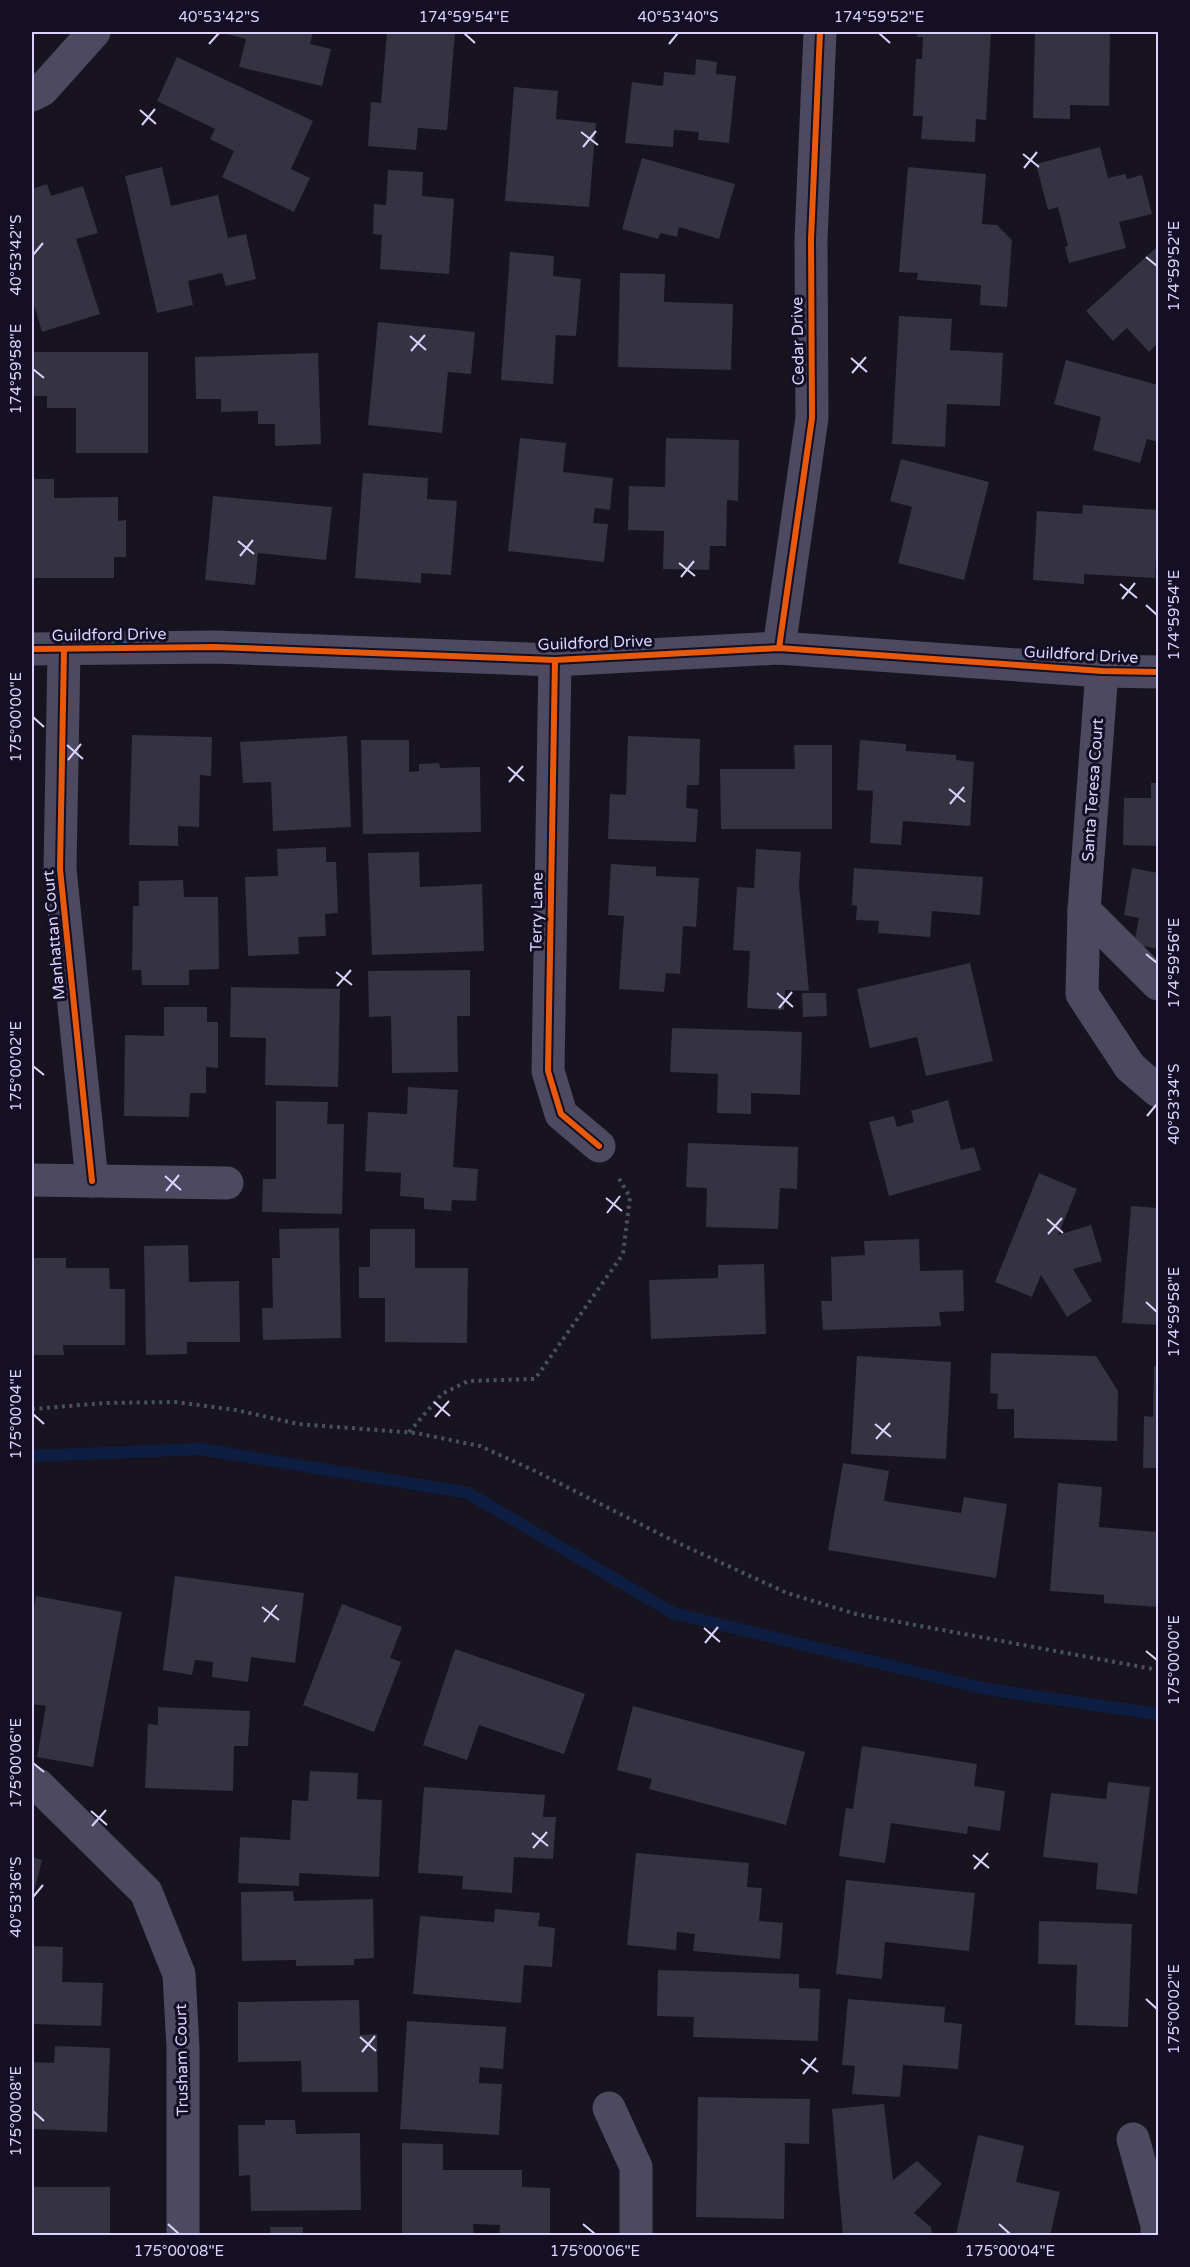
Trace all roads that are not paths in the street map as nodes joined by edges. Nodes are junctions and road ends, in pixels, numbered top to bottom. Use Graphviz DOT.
graph roads {
  1 [pos="94,32"];
  2 [pos="820,32"];
  3 [pos="32,95"];
  4 [pos="778,648"];
  5 [pos="32,650"];
  6 [pos="64,650"];
  7 [pos="555,660"];
  8 [pos="1102,671"];
  9 [pos="1158,672"];
  10 [pos="46,868"];
  11 [pos="1083,910"];
  12 [pos="1158,984"];
  13 [pos="1158,1091"];
  14 [pos="599,1146"];
  15 [pos="32,1180"];
  16 [pos="92,1180"];
  17 [pos="227,1183"];
  18 [pos="32,1782"];
  19 [pos="609,2108"];
  20 [pos="1133,2139"];
  21 [pos="183,2235"];
  22 [pos="636,2235"];
  23 [pos="1157,2235"];
  1 -- 3 [label="street"];
  2 -- 4 [label="street, Cedar Drive"];
  4 -- 7 [label="street, Guildford Drive"];
  4 -- 8 [label="street, Guildford Drive"];
  5 -- 6 [label="street, Guildford Drive"];
  6 -- 7 [label="street, Guildford Drive"];
  6 -- 10 [label="street, Manhattan Court"];
  7 -- 14 [label="street, Terry Lane"];
  8 -- 9 [label="street, Guildford Drive"];
  8 -- 11 [label="street, Santa Teresa Court"];
  10 -- 16 [label="street, Manhattan Court"];
  11 -- 12 [label="street"];
  11 -- 13 [label="street, Santa Teresa Court"];
  15 -- 16 [label="street"];
  16 -- 17 [label="street"];
  18 -- 21 [label="street, Trusham Court"];
  19 -- 22 [label="street"];
  20 -- 23 [label="street"];
}
